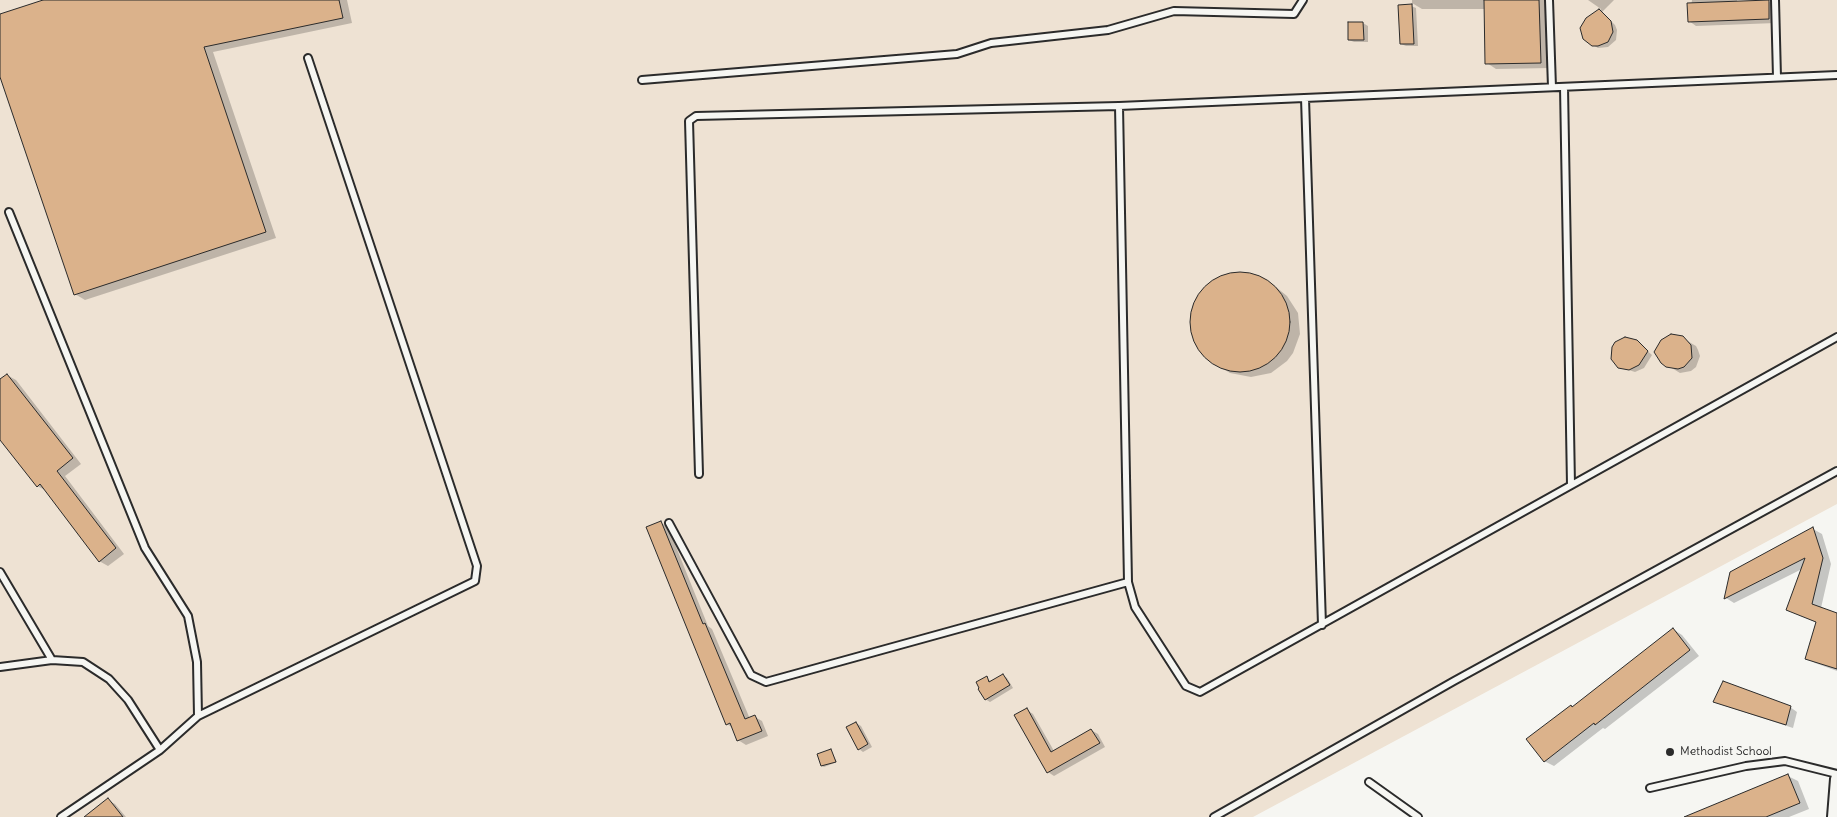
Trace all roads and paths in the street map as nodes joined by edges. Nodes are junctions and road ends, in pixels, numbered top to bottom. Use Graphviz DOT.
graph roads {
  1 [pos="1303,0"];
  2 [pos="1549,0"];
  3 [pos="1775,0"];
  4 [pos="308,58"];
  5 [pos="1837,74"];
  6 [pos="1777,77"];
  7 [pos="642,80"];
  8 [pos="1564,86"];
  9 [pos="1552,87"];
  10 [pos="1305,98"];
  11 [pos="1119,106"];
  12 [pos="9,212"];
  13 [pos="1837,336"];
  14 [pos="1837,470"];
  15 [pos="699,474"];
  16 [pos="1572,485"];
  17 [pos="669,523"];
  18 [pos="0,572"];
  19 [pos="1128,582"];
  20 [pos="1322,624"];
  21 [pos="52,660"];
  22 [pos="0,667"];
  23 [pos="198,716"];
  24 [pos="160,750"];
  25 [pos="1837,774"];
  26 [pos="1837,779"];
  27 [pos="1369,782"];
  28 [pos="1650,788"];
  29 [pos="61,817"];
  30 [pos="1214,817"];
  31 [pos="1418,817"];
  32 [pos="1834,817"];
  1 -- 7 [label="lane"];
  2 -- 9 [label="lane"];
  3 -- 6 [label="lane"];
  4 -- 23 [label="lane"];
  5 -- 6 [label="lane"];
  6 -- 8 [label="lane"];
  8 -- 9 [label="lane"];
  8 -- 16 [label="lane"];
  9 -- 10 [label="lane"];
  10 -- 11 [label="lane"];
  10 -- 20 [label="lane"];
  11 -- 15 [label="lane"];
  11 -- 19 [label="lane"];
  12 -- 23 [label="lane"];
  13 -- 16 [label="lane"];
  14 -- 30 [label="lane"];
  16 -- 20 [label="lane"];
  17 -- 19 [label="lane"];
  18 -- 21 [label="lane"];
  19 -- 20 [label="lane"];
  21 -- 22 [label="lane"];
  21 -- 24 [label="lane"];
  23 -- 24 [label="lane"];
  24 -- 29 [label="lane"];
  25 -- 28 [label="lane"];
  26 -- 32 [label="street"];
  27 -- 31 [label="lane"];
}
